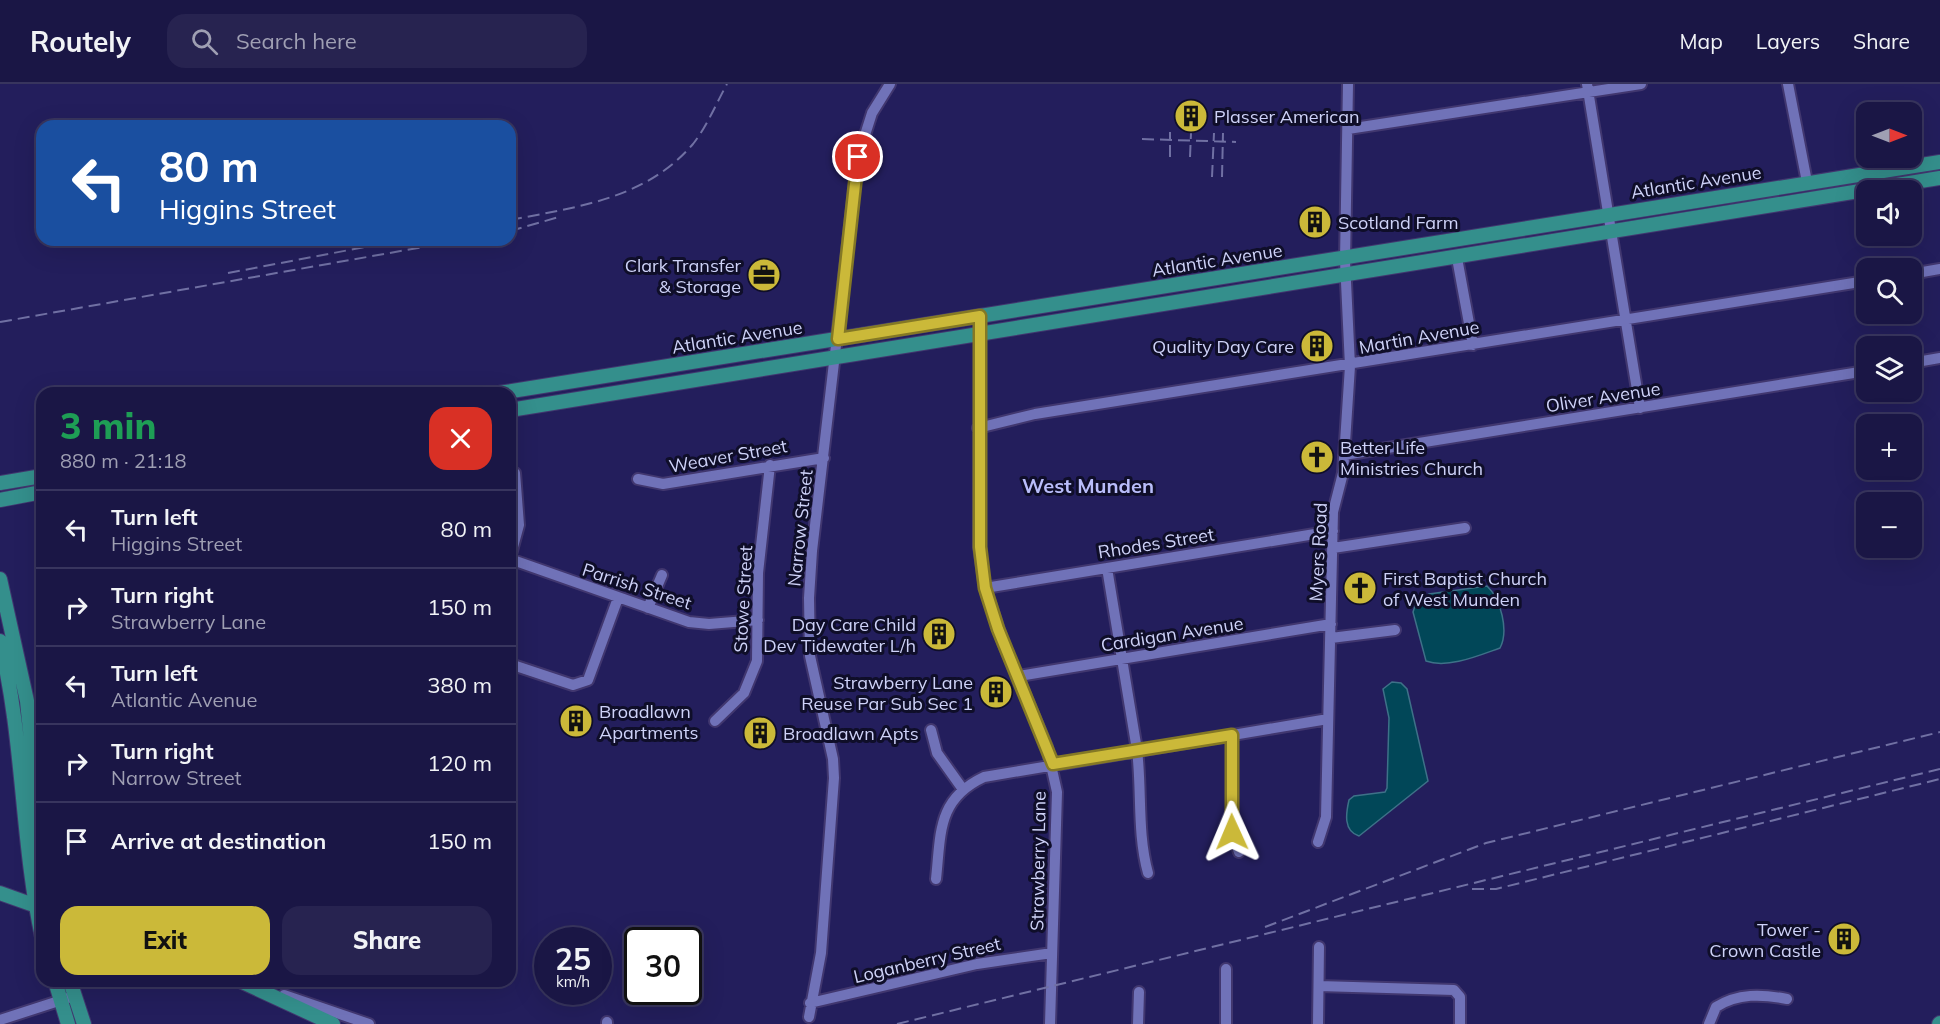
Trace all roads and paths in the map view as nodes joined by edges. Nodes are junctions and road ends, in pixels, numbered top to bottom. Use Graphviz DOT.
graph roads {
  1 [pos="890,84"];
  2 [pos="1348,84"];
  3 [pos="1641,84"];
  4 [pos="1788,84"];
  5 [pos="1587,89"];
  6 [pos="1348,129"];
  7 [pos="1940,162"];
  8 [pos="1940,178"];
  9 [pos="1807,182"];
  10 [pos="1606,215"];
  11 [pos="1609,232"];
  12 [pos="1345,257"];
  13 [pos="1457,258"];
  14 [pos="1940,269"];
  15 [pos="1345,272"];
  16 [pos="1922,272"];
  17 [pos="1856,283"];
  18 [pos="980,316"];
  19 [pos="1625,322"];
  20 [pos="979,334"];
  21 [pos="838,339"];
  22 [pos="1473,345"];
  23 [pos="836,356"];
  24 [pos="1940,358"];
  25 [pos="1922,361"];
  26 [pos="1350,366"];
  27 [pos="1856,373"];
  28 [pos="516,390"];
  29 [pos="1640,408"];
  30 [pos="516,409"];
  31 [pos="978,428"];
  32 [pos="1344,455"];
  33 [pos="824,458"];
  34 [pos="771,465"];
  35 [pos="36,477"];
  36 [pos="638,479"];
  37 [pos="0,483"];
  38 [pos="516,486"];
  39 [pos="36,493"];
  40 [pos="0,500"];
  41 [pos="1465,528"];
  42 [pos="1333,531"];
  43 [pos="516,536"];
  44 [pos="1334,548"];
  45 [pos="516,561"];
  46 [pos="1107,568"];
  47 [pos="662,575"];
  48 [pos="0,579"];
  49 [pos="985,588"];
  50 [pos="618,598"];
  51 [pos="648,608"];
  52 [pos="758,620"];
  53 [pos="1331,624"];
  54 [pos="1395,630"];
  55 [pos="1331,638"];
  56 [pos="0,641"];
  57 [pos="1124,659"];
  58 [pos="516,666"];
  59 [pos="1019,676"];
  60 [pos="12,706"];
  61 [pos="1328,719"];
  62 [pos="715,721"];
  63 [pos="931,730"];
  64 [pos="1232,735"];
  65 [pos="1137,750"];
  66 [pos="1053,764"];
  67 [pos="35,765"];
  68 [pos="36,777"];
  69 [pos="962,788"];
  70 [pos="1318,842"];
  71 [pos="1239,852"];
  72 [pos="1148,873"];
  73 [pos="936,879"];
  74 [pos="36,885"];
  75 [pos="0,893"];
  76 [pos="36,906"];
  77 [pos="1319,947"];
  78 [pos="1052,953"];
  79 [pos="1226,969"];
  80 [pos="1319,986"];
  81 [pos="57,987"];
  82 [pos="72,987"];
  83 [pos="254,987"];
  84 [pos="259,987"];
  85 [pos="1139,992"];
  86 [pos="75,996"];
  87 [pos="1787,999"];
  88 [pos="61,1000"];
  89 [pos="810,1004"];
  90 [pos="809,1017"];
  91 [pos="1,1021"];
  92 [pos="68,1024"];
  93 [pos="84,1024"];
  94 [pos="333,1024"];
  95 [pos="369,1024"];
  96 [pos="1050,1024"];
  97 [pos="1138,1024"];
  98 [pos="1226,1024"];
  99 [pos="1318,1024"];
  100 [pos="1460,1024"];
  101 [pos="1709,1024"];
  1 -- 21 [label="street, Narrow Street"];
  2 -- 6 [label="street, Myers Road"];
  3 -- 5 [label="street"];
  4 -- 9 [label="street"];
  5 -- 6 [label="street"];
  5 -- 10 [label="street"];
  6 -- 12 [label="street, Myers Road"];
  7 -- 9 [label="main road, Atlantic Avenue"];
  8 -- 11 [label="main road, Atlantic Avenue"];
  9 -- 10 [label="main road, Atlantic Avenue"];
  10 -- 11 [label="street"];
  10 -- 12 [label="main road, Atlantic Avenue"];
  11 -- 13 [label="main road, Atlantic Avenue"];
  11 -- 19 [label="street"];
  12 -- 15 [label="street, Myers Road"];
  12 -- 18 [label="main road, Atlantic Avenue"];
  13 -- 15 [label="main road, Atlantic Avenue"];
  13 -- 22 [label="street"];
  14 -- 16 [label="street"];
  15 -- 20 [label="main road, Atlantic Avenue"];
  15 -- 26 [label="street, Myers Road"];
  17 -- 19 [label="street, Martin Avenue"];
  18 -- 20 [label="street, Strawberry Lane"];
  18 -- 21 [label="main road, Atlantic Avenue"];
  19 -- 22 [label="street, Martin Avenue"];
  19 -- 29 [label="street"];
  20 -- 23 [label="main road, Atlantic Avenue"];
  20 -- 31 [label="street, Strawberry Lane"];
  21 -- 23 [label="street, Narrow Street"];
  21 -- 28 [label="main road, Atlantic Avenue"];
  22 -- 26 [label="street, Martin Avenue"];
  23 -- 30 [label="main road, Atlantic Avenue"];
  23 -- 33 [label="street, Narrow Street"];
  24 -- 25 [label="street"];
  26 -- 31 [label="street, Martin Avenue"];
  26 -- 32 [label="street, Myers Road"];
  27 -- 29 [label="street, Oliver Avenue"];
  29 -- 32 [label="street, Oliver Avenue"];
  31 -- 49 [label="street, Strawberry Lane"];
  32 -- 42 [label="street, Myers Road"];
  33 -- 34 [label="street, Weaver Street"];
  33 -- 89 [label="street, Narrow Street"];
  34 -- 36 [label="street, Weaver Street"];
  34 -- 52 [label="street, Stowe Street"];
  35 -- 37 [label="main road"];
  38 -- 43 [label="street"];
  39 -- 40 [label="main road"];
  41 -- 44 [label="street"];
  42 -- 44 [label="street, Myers Road"];
  42 -- 46 [label="street, Rhodes Street"];
  44 -- 53 [label="street, Myers Road"];
  45 -- 50 [label="street, Parrish Street"];
  46 -- 49 [label="street, Rhodes Street"];
  46 -- 57 [label="street"];
  47 -- 51 [label="street"];
  48 -- 67 [label="main road"];
  49 -- 59 [label="street, Strawberry Lane"];
  50 -- 51 [label="street, Parrish Street"];
  50 -- 58 [label="street"];
  51 -- 52 [label="street, Parrish Street"];
  52 -- 62 [label="street, Stowe Street"];
  53 -- 55 [label="street, Myers Road"];
  53 -- 57 [label="street, Cardigan Avenue"];
  54 -- 55 [label="street"];
  55 -- 61 [label="street, Myers Road"];
  56 -- 60 [label="main road"];
  57 -- 59 [label="street, Cardigan Avenue"];
  57 -- 65 [label="street"];
  59 -- 66 [label="street, Strawberry Lane"];
  60 -- 67 [label="main road"];
  60 -- 74 [label="main road"];
  61 -- 64 [label="street"];
  61 -- 70 [label="street, Myers Road"];
  63 -- 69 [label="street"];
  64 -- 65 [label="street"];
  64 -- 71 [label="street"];
  65 -- 66 [label="street"];
  65 -- 72 [label="street"];
  66 -- 69 [label="street"];
  66 -- 78 [label="street, Strawberry Lane"];
  67 -- 68 [label="main road"];
  69 -- 73 [label="street"];
  75 -- 76 [label="main road"];
  77 -- 80 [label="street"];
  78 -- 89 [label="street, Loganberry Street"];
  78 -- 96 [label="street, Strawberry Lane"];
  79 -- 98 [label="street"];
  80 -- 99 [label="street"];
  80 -- 100 [label="street"];
  81 -- 88 [label="main road"];
  82 -- 86 [label="main road"];
  83 -- 94 [label="main road"];
  84 -- 95 [label="street"];
  85 -- 97 [label="street"];
  86 -- 88 [label="street"];
  86 -- 93 [label="main road"];
  87 -- 101 [label="street"];
  88 -- 91 [label="street"];
  88 -- 92 [label="main road"];
  89 -- 90 [label="street, Narrow Street"];
}
